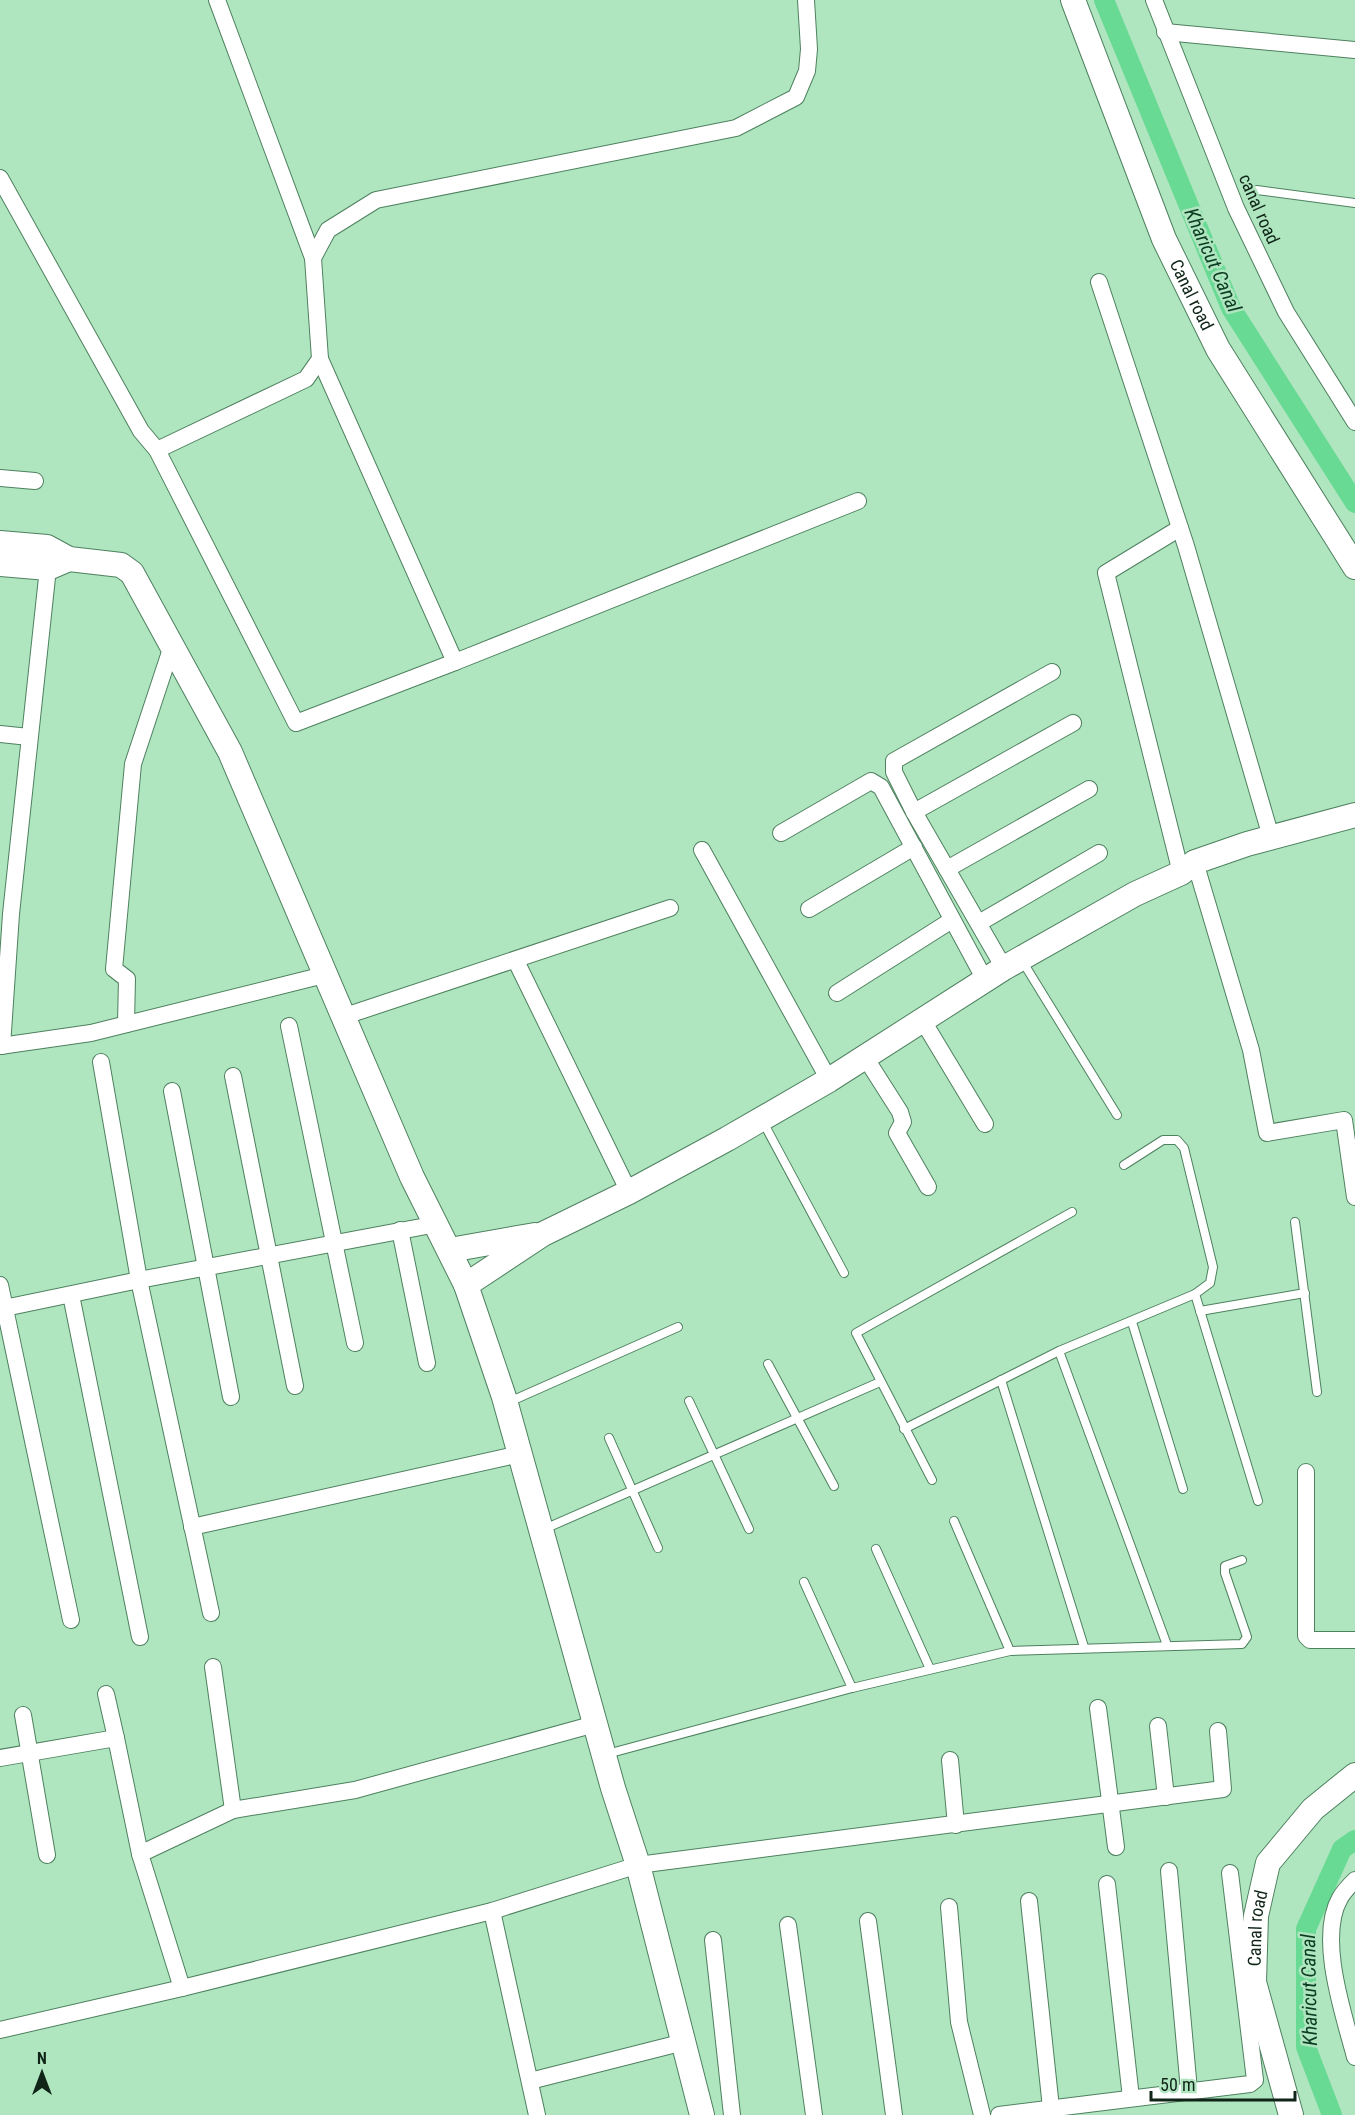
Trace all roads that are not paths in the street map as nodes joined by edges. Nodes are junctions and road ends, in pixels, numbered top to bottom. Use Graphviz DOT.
graph roads {
  1 [pos="217,0"];
  2 [pos="806,0"];
  3 [pos="1073,0"];
  4 [pos="1154,0"];
  5 [pos="1165,32"];
  6 [pos="1355,50"];
  7 [pos="0,178"];
  8 [pos="1257,190"];
  9 [pos="1355,203"];
  10 [pos="313,258"];
  11 [pos="1099,282"];
  12 [pos="320,359"];
  13 [pos="1355,422"];
  14 [pos="157,450"];
  15 [pos="0,478"];
  16 [pos="35,481"];
  17 [pos="858,501"];
  18 [pos="1180,528"];
  19 [pos="0,543"];
  20 [pos="0,564"];
  21 [pos="58,564"];
  22 [pos="1355,567"];
  23 [pos="172,646"];
  24 [pos="455,662"];
  25 [pos="1052,672"];
  26 [pos="1074,723"];
  27 [pos="0,734"];
  28 [pos="29,738"];
  29 [pos="1089,789"];
  30 [pos="914,812"];
  31 [pos="1355,815"];
  32 [pos="781,833"];
  33 [pos="1271,837"];
  34 [pos="914,848"];
  35 [pos="702,850"];
  36 [pos="1099,853"];
  37 [pos="1188,868"];
  38 [pos="947,869"];
  39 [pos="670,908"];
  40 [pos="809,909"];
  41 [pos="5,913"];
  42 [pos="952,920"];
  43 [pos="978,923"];
  44 [pos="516,961"];
  45 [pos="1003,969"];
  46 [pos="324,975"];
  47 [pos="837,993"];
  48 [pos="342,1017"];
  49 [pos="923,1021"];
  50 [pos="126,1024"];
  51 [pos="289,1026"];
  52 [pos="1,1046"];
  53 [pos="865,1057"];
  54 [pos="101,1062"];
  55 [pos="233,1076"];
  56 [pos="829,1080"];
  57 [pos="172,1092"];
  58 [pos="1117,1115"];
  59 [pos="762,1119"];
  60 [pos="985,1124"];
  61 [pos="1124,1165"];
  62 [pos="928,1187"];
  63 [pos="629,1192"];
  64 [pos="1355,1197"];
  65 [pos="1072,1212"];
  66 [pos="1296,1222"];
  67 [pos="437,1224"];
  68 [pos="400,1230"];
  69 [pos="543,1234"];
  70 [pos="335,1244"];
  71 [pos="450,1250"];
  72 [pos="270,1257"];
  73 [pos="205,1268"];
  74 [pos="844,1273"];
  75 [pos="139,1280"];
  76 [pos="0,1285"];
  77 [pos="466,1285"];
  78 [pos="1305,1293"];
  79 [pos="70,1294"];
  80 [pos="1195,1294"];
  81 [pos="2,1309"];
  82 [pos="1200,1311"];
  83 [pos="1132,1322"];
  84 [pos="678,1327"];
  85 [pos="355,1342"];
  86 [pos="1059,1351"];
  87 [pos="427,1363"];
  88 [pos="768,1364"];
  89 [pos="1001,1380"];
  90 [pos="880,1382"];
  91 [pos="295,1386"];
  92 [pos="1317,1392"];
  93 [pos="231,1396"];
  94 [pos="689,1401"];
  95 [pos="505,1404"];
  96 [pos="799,1419"];
  97 [pos="904,1429"];
  98 [pos="609,1438"];
  99 [pos="519,1454"];
  100 [pos="715,1455"];
  101 [pos="1306,1472"];
  102 [pos="932,1480"];
  103 [pos="834,1486"];
  104 [pos="1183,1489"];
  105 [pos="633,1491"];
  106 [pos="1258,1501"];
  107 [pos="954,1521"];
  108 [pos="192,1527"];
  109 [pos="749,1529"];
  110 [pos="542,1530"];
  111 [pos="658,1548"];
  112 [pos="876,1549"];
  113 [pos="1242,1560"];
  114 [pos="804,1582"];
  115 [pos="211,1613"];
  116 [pos="71,1620"];
  117 [pos="141,1637"];
  118 [pos="1355,1640"];
  119 [pos="1167,1645"];
  120 [pos="1084,1647"];
  121 [pos="1010,1651"];
  122 [pos="213,1667"];
  123 [pos="930,1668"];
  124 [pos="852,1688"];
  125 [pos="105,1694"];
  126 [pos="1098,1708"];
  127 [pos="23,1715"];
  128 [pos="595,1724"];
  129 [pos="1158,1726"];
  130 [pos="1218,1731"];
  131 [pos="116,1738"];
  132 [pos="29,1752"];
  133 [pos="603,1755"];
  134 [pos="0,1758"];
  135 [pos="950,1760"];
  136 [pos="1355,1775"];
  137 [pos="1166,1797"];
  138 [pos="1110,1803"];
  139 [pos="233,1810"];
  140 [pos="956,1825"];
  141 [pos="1116,1847"];
  142 [pos="140,1854"];
  143 [pos="47,1855"];
  144 [pos="638,1864"];
  145 [pos="1169,1871"];
  146 [pos="1230,1872"];
  147 [pos="1355,1880"];
  148 [pos="1107,1884"];
  149 [pos="1029,1901"];
  150 [pos="949,1906"];
  151 [pos="492,1911"];
  152 [pos="868,1921"];
  153 [pos="788,1925"];
  154 [pos="713,1940"];
  155 [pos="182,1988"];
  156 [pos="0,2030"];
  157 [pos="684,2042"];
  158 [pos="1355,2057"];
  159 [pos="530,2081"];
  160 [pos="1189,2090"];
  161 [pos="1131,2098"];
  162 [pos="1051,2108"];
  163 [pos="537,2115"];
  164 [pos="702,2115"];
  165 [pos="732,2115"];
  166 [pos="814,2115"];
  167 [pos="894,2115"];
  168 [pos="981,2115"];
  169 [pos="999,2115"];
  170 [pos="1290,2115"];
  1 -- 10 [label="street"];
  2 -- 10 [label="street"];
  3 -- 22 [label="street, Canal road"];
  4 -- 5 [label="street, canal road"];
  5 -- 6 [label="street"];
  5 -- 13 [label="street, canal road"];
  7 -- 14 [label="street"];
  8 -- 9 [label="lane"];
  10 -- 12 [label="street"];
  11 -- 18 [label="street"];
  12 -- 14 [label="street"];
  12 -- 24 [label="street"];
  14 -- 24 [label="street"];
  15 -- 16 [label="street"];
  17 -- 24 [label="street"];
  18 -- 33 [label="street"];
  18 -- 37 [label="street"];
  19 -- 21 [label="street"];
  20 -- 21 [label="street"];
  21 -- 23 [label="street"];
  21 -- 28 [label="street"];
  23 -- 46 [label="street"];
  23 -- 50 [label="street"];
  25 -- 30 [label="street"];
  26 -- 30 [label="street"];
  27 -- 28 [label="street"];
  28 -- 41 [label="street"];
  29 -- 38 [label="street"];
  30 -- 38 [label="street"];
  31 -- 33 [label="street"];
  32 -- 34 [label="street"];
  33 -- 37 [label="street"];
  34 -- 40 [label="street"];
  34 -- 42 [label="street"];
  35 -- 56 [label="street"];
  36 -- 43 [label="street"];
  37 -- 45 [label="street"];
  37 -- 64 [label="street"];
  38 -- 43 [label="street"];
  39 -- 44 [label="street"];
  41 -- 52 [label="street"];
  42 -- 45 [label="street"];
  42 -- 47 [label="street"];
  43 -- 45 [label="street"];
  44 -- 48 [label="street"];
  44 -- 63 [label="street"];
  45 -- 49 [label="street"];
  45 -- 58 [label="lane"];
  46 -- 48 [label="street"];
  46 -- 50 [label="street"];
  48 -- 67 [label="street"];
  49 -- 53 [label="street"];
  49 -- 60 [label="street"];
  50 -- 52 [label="street"];
  51 -- 70 [label="street"];
  53 -- 56 [label="street"];
  53 -- 62 [label="street"];
  54 -- 75 [label="street"];
  55 -- 72 [label="street"];
  56 -- 59 [label="street"];
  57 -- 73 [label="street"];
  59 -- 63 [label="street"];
  59 -- 74 [label="lane"];
  61 -- 80 [label="lane"];
  63 -- 69 [label="street"];
  65 -- 90 [label="lane"];
  66 -- 78 [label="lane"];
  67 -- 68 [label="street"];
  67 -- 71 [label="street"];
  68 -- 70 [label="street"];
  68 -- 87 [label="street"];
  69 -- 71 [label="street"];
  69 -- 77 [label="street"];
  70 -- 72 [label="street"];
  70 -- 85 [label="street"];
  71 -- 77 [label="street"];
  72 -- 73 [label="street"];
  72 -- 91 [label="street"];
  73 -- 75 [label="street"];
  73 -- 93 [label="street"];
  75 -- 79 [label="street"];
  75 -- 108 [label="street"];
  76 -- 81 [label="street"];
  77 -- 95 [label="street"];
  78 -- 82 [label="lane"];
  78 -- 92 [label="lane"];
  79 -- 81 [label="street"];
  79 -- 117 [label="street"];
  80 -- 82 [label="lane"];
  80 -- 83 [label="lane"];
  81 -- 116 [label="street"];
  82 -- 106 [label="lane"];
  83 -- 86 [label="lane"];
  83 -- 104 [label="lane"];
  84 -- 95 [label="lane"];
  86 -- 89 [label="lane"];
  86 -- 119 [label="lane"];
  88 -- 96 [label="lane"];
  89 -- 97 [label="lane"];
  89 -- 120 [label="lane"];
  90 -- 96 [label="lane"];
  90 -- 97 [label="lane"];
  94 -- 100 [label="lane"];
  95 -- 99 [label="street"];
  96 -- 100 [label="lane"];
  96 -- 103 [label="lane"];
  97 -- 102 [label="lane"];
  98 -- 105 [label="lane"];
  99 -- 108 [label="street"];
  99 -- 110 [label="street"];
  100 -- 105 [label="lane"];
  100 -- 109 [label="lane"];
  101 -- 118 [label="street"];
  105 -- 110 [label="lane"];
  105 -- 111 [label="lane"];
  107 -- 121 [label="lane"];
  108 -- 115 [label="street"];
  110 -- 128 [label="street"];
  112 -- 123 [label="lane"];
  113 -- 119 [label="lane"];
  114 -- 124 [label="lane"];
  119 -- 120 [label="lane"];
  120 -- 121 [label="lane"];
  121 -- 123 [label="lane"];
  122 -- 139 [label="street"];
  123 -- 124 [label="lane"];
  124 -- 133 [label="lane"];
  125 -- 131 [label="street"];
  126 -- 138 [label="street"];
  127 -- 132 [label="street"];
  128 -- 133 [label="street"];
  128 -- 139 [label="street"];
  129 -- 137 [label="street"];
  130 -- 137 [label="street"];
  131 -- 132 [label="street"];
  131 -- 142 [label="street"];
  132 -- 134 [label="street"];
  132 -- 143 [label="street"];
  133 -- 144 [label="street"];
  135 -- 140 [label="street"];
  136 -- 170 [label="street, Canal road"];
  137 -- 138 [label="street"];
  138 -- 140 [label="street"];
  138 -- 141 [label="street"];
  139 -- 142 [label="street"];
  140 -- 144 [label="street"];
  142 -- 155 [label="street"];
  144 -- 151 [label="street"];
  144 -- 157 [label="street"];
  145 -- 160 [label="street"];
  146 -- 160 [label="street"];
  147 -- 158 [label="street"];
  148 -- 161 [label="street"];
  149 -- 162 [label="street"];
  150 -- 168 [label="street"];
  151 -- 155 [label="street"];
  151 -- 159 [label="street"];
  152 -- 167 [label="street"];
  153 -- 166 [label="street"];
  154 -- 165 [label="street"];
  155 -- 156 [label="street"];
  157 -- 159 [label="street"];
  157 -- 164 [label="street"];
  159 -- 163 [label="street"];
  160 -- 161 [label="street"];
  161 -- 162 [label="street"];
  162 -- 169 [label="street"];
}
